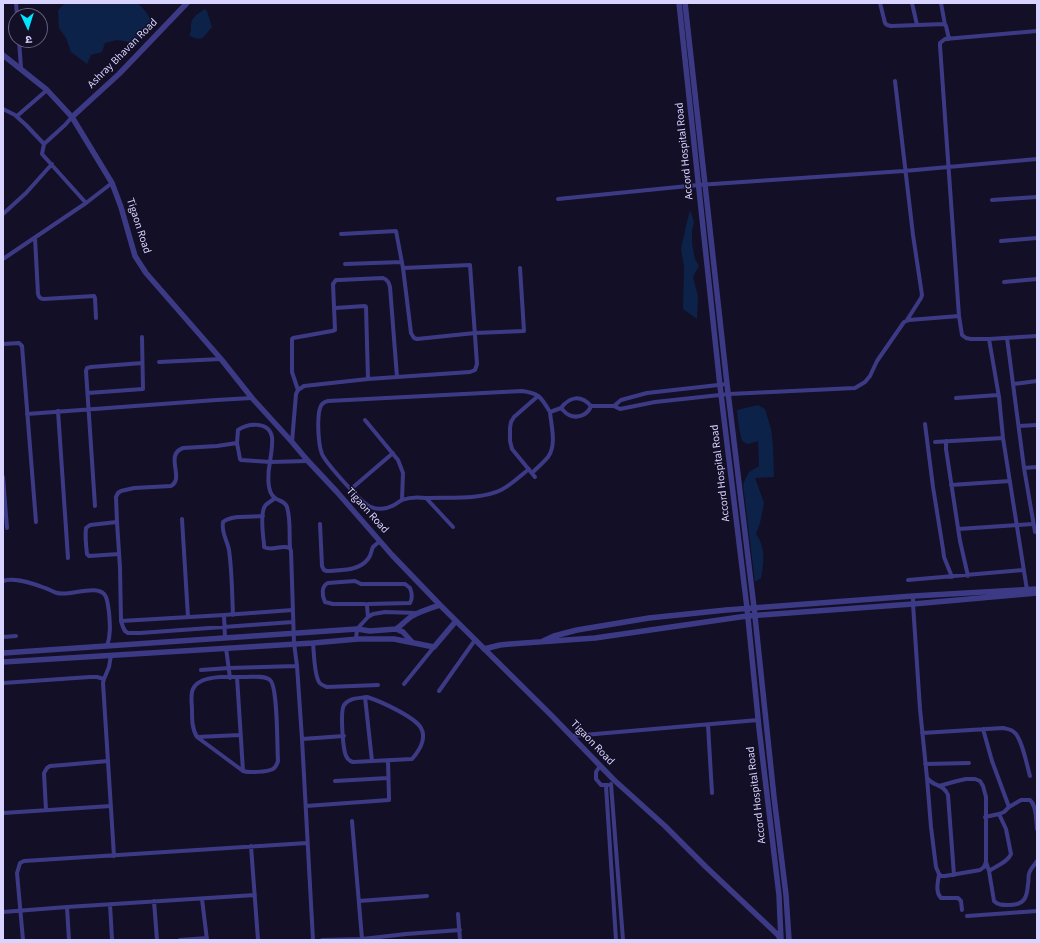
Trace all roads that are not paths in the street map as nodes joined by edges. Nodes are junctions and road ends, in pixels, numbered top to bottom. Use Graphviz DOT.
graph roads {
  1 [pos="187,3"];
  2 [pos="678,3"];
  3 [pos="685,3"];
  4 [pos="880,3"];
  5 [pos="912,3"];
  6 [pos="941,3"];
  7 [pos="917,25"];
  8 [pos="945,25"];
  9 [pos="1037,32"];
  10 [pos="949,38"];
  11 [pos="20,48"];
  12 [pos="3,55"];
  13 [pos="21,68"];
  14 [pos="895,81"];
  15 [pos="47,90"];
  16 [pos="3,108"];
  17 [pos="16,116"];
  18 [pos="72,117"];
  19 [pos="44,144"];
  20 [pos="1037,159"];
  21 [pos="52,164"];
  22 [pos="949,167"];
  23 [pos="904,171"];
  24 [pos="112,183"];
  25 [pos="705,185"];
  26 [pos="698,186"];
  27 [pos="1037,197"];
  28 [pos="558,199"];
  29 [pos="992,200"];
  30 [pos="86,203"];
  31 [pos="3,214"];
  32 [pos="341,234"];
  33 [pos="35,238"];
  34 [pos="1037,238"];
  35 [pos="1002,240"];
  36 [pos="3,259"];
  37 [pos="402,262"];
  38 [pos="345,264"];
  39 [pos="403,268"];
  40 [pos="520,268"];
  41 [pos="1037,279"];
  42 [pos="1004,282"];
  43 [pos="335,308"];
  44 [pos="959,316"];
  45 [pos="96,318"];
  46 [pos="906,320"];
  47 [pos="475,333"];
  48 [pos="1037,336"];
  49 [pos="142,337"];
  50 [pos="1008,338"];
  51 [pos="989,339"];
  52 [pos="3,344"];
  53 [pos="220,358"];
  54 [pos="159,362"];
  55 [pos="142,363"];
  56 [pos="397,377"];
  57 [pos="368,378"];
  58 [pos="1037,381"];
  59 [pos="727,384"];
  60 [pos="1014,384"];
  61 [pos="720,386"];
  62 [pos="298,390"];
  63 [pos="88,393"];
  64 [pos="728,394"];
  65 [pos="998,395"];
  66 [pos="538,396"];
  67 [pos="721,396"];
  68 [pos="252,398"];
  69 [pos="956,398"];
  70 [pos="591,406"];
  71 [pos="614,406"];
  72 [pos="561,408"];
  73 [pos="90,409"];
  74 [pos="58,411"];
  75 [pos="550,412"];
  76 [pos="27,414"];
  77 [pos="365,420"];
  78 [pos="925,424"];
  79 [pos="1037,424"];
  80 [pos="1019,426"];
  81 [pos="1003,438"];
  82 [pos="946,441"];
  83 [pos="292,442"];
  84 [pos="935,442"];
  85 [pos="237,443"];
  86 [pos="393,453"];
  87 [pos="308,461"];
  88 [pos="270,462"];
  89 [pos="1037,467"];
  90 [pos="1024,468"];
  91 [pos="532,473"];
  92 [pos="3,477"];
  93 [pos="1010,481"];
  94 [pos="951,485"];
  95 [pos="351,489"];
  96 [pos="275,498"];
  97 [pos="426,498"];
  98 [pos="402,500"];
  99 [pos="95,506"];
  100 [pos="263,516"];
  101 [pos="182,519"];
  102 [pos="36,522"];
  103 [pos="117,522"];
  104 [pos="320,524"];
  105 [pos="1033,524"];
  106 [pos="1017,525"];
  107 [pos="453,527"];
  108 [pos="7,528"];
  109 [pos="958,529"];
  110 [pos="1035,532"];
  111 [pos="380,541"];
  112 [pos="290,548"];
  113 [pos="119,554"];
  114 [pos="68,558"];
  115 [pos="1023,570"];
  116 [pos="968,576"];
  117 [pos="952,577"];
  118 [pos="908,580"];
  119 [pos="3,581"];
  120 [pos="1037,589"];
  121 [pos="1027,590"];
  122 [pos="1037,593"];
  123 [pos="913,596"];
  124 [pos="913,604"];
  125 [pos="367,605"];
  126 [pos="440,605"];
  127 [pos="747,608"];
  128 [pos="754,608"];
  129 [pos="293,610"];
  130 [pos="419,613"];
  131 [pos="233,615"];
  132 [pos="754,615"];
  133 [pos="224,616"];
  134 [pos="747,616"];
  135 [pos="188,617"];
  136 [pos="368,617"];
  137 [pos="121,621"];
  138 [pos="456,621"];
  139 [pos="293,622"];
  140 [pos="224,626"];
  141 [pos="396,628"];
  142 [pos="357,629"];
  143 [pos="294,633"];
  144 [pos="3,636"];
  145 [pos="16,636"];
  146 [pos="225,638"];
  147 [pos="356,639"];
  148 [pos="475,640"];
  149 [pos="412,642"];
  150 [pos="540,642"];
  151 [pos="294,643"];
  152 [pos="313,643"];
  153 [pos="107,646"];
  154 [pos="434,647"];
  155 [pos="226,648"];
  156 [pos="484,649"];
  157 [pos="3,653"];
  158 [pos="111,655"];
  159 [pos="3,662"];
  160 [pos="296,666"];
  161 [pos="229,668"];
  162 [pos="201,670"];
  163 [pos="237,677"];
  164 [pos="230,678"];
  165 [pos="104,679"];
  166 [pos="3,683"];
  167 [pos="404,684"];
  168 [pos="378,685"];
  169 [pos="439,692"];
  170 [pos="365,697"];
  171 [pos="758,720"];
  172 [pos="708,725"];
  173 [pos="983,729"];
  174 [pos="922,733"];
  175 [pos="240,734"];
  176 [pos="344,736"];
  177 [pos="572,736"];
  178 [pos="197,737"];
  179 [pos="302,739"];
  180 [pos="108,761"];
  181 [pos="388,761"];
  182 [pos="372,762"];
  183 [pos="969,762"];
  184 [pos="925,764"];
  185 [pos="600,766"];
  186 [pos="243,771"];
  187 [pos="1030,776"];
  188 [pos="388,778"];
  189 [pos="927,778"];
  190 [pos="335,781"];
  191 [pos="613,782"];
  192 [pos="606,786"];
  193 [pos="939,786"];
  194 [pos="712,793"];
  195 [pos="111,806"];
  196 [pos="306,806"];
  197 [pos="1009,806"];
  198 [pos="46,810"];
  199 [pos="3,813"];
  200 [pos="999,814"];
  201 [pos="986,817"];
  202 [pos="352,820"];
  203 [pos="1037,829"];
  204 [pos="307,843"];
  205 [pos="251,846"];
  206 [pos="114,856"];
  207 [pos="1037,861"];
  208 [pos="986,862"];
  209 [pos="989,871"];
  210 [pos="938,874"];
  211 [pos="954,875"];
  212 [pos="255,895"];
  213 [pos="427,896"];
  214 [pos="202,899"];
  215 [pos="154,901"];
  216 [pos="359,901"];
  217 [pos="110,904"];
  218 [pos="67,907"];
  219 [pos="962,910"];
  220 [pos="21,911"];
  221 [pos="1037,911"];
  222 [pos="3,912"];
  223 [pos="458,914"];
  224 [pos="967,916"];
  225 [pos="460,930"];
  226 [pos="780,938"];
  227 [pos="207,939"];
  228 [pos="362,939"];
  229 [pos="23,940"];
  230 [pos="69,940"];
  231 [pos="112,940"];
  232 [pos="157,940"];
  233 [pos="180,940"];
  234 [pos="258,940"];
  235 [pos="313,940"];
  236 [pos="322,940"];
  237 [pos="460,940"];
  238 [pos="616,940"];
  239 [pos="623,940"];
  240 [pos="788,940"];
  1 -- 18 [label="street, Ashray Bhavan Road"];
  2 -- 26 [label="street, Accord Hospital Road"];
  3 -- 25 [label="street"];
  4 -- 7 [label="street"];
  5 -- 7 [label="street"];
  6 -- 8 [label="street"];
  7 -- 8 [label="street"];
  8 -- 10 [label="street"];
  9 -- 10 [label="street"];
  10 -- 22 [label="street"];
  11 -- 13 [label="street"];
  12 -- 13 [label="street, Tigaon Road"];
  13 -- 15 [label="street, Tigaon Road"];
  14 -- 23 [label="street"];
  15 -- 17 [label="street"];
  15 -- 18 [label="street, Tigaon Road"];
  16 -- 17 [label="street"];
  17 -- 19 [label="street"];
  18 -- 19 [label="street"];
  18 -- 24 [label="street, Tigaon Road"];
  19 -- 21 [label="street"];
  20 -- 22 [label="street"];
  21 -- 30 [label="street"];
  21 -- 31 [label="street"];
  22 -- 23 [label="street"];
  22 -- 44 [label="street"];
  23 -- 25 [label="street"];
  23 -- 46 [label="street"];
  24 -- 30 [label="street"];
  24 -- 53 [label="street, Tigaon Road"];
  25 -- 26 [label="street"];
  25 -- 59 [label="street"];
  26 -- 28 [label="street"];
  26 -- 61 [label="street, Accord Hospital Road"];
  27 -- 29 [label="street"];
  30 -- 33 [label="street"];
  32 -- 37 [label="street"];
  33 -- 36 [label="street"];
  33 -- 45 [label="street"];
  34 -- 35 [label="street"];
  37 -- 38 [label="street"];
  37 -- 39 [label="street"];
  39 -- 47 [label="street"];
  39 -- 47 [label="street"];
  40 -- 47 [label="street"];
  41 -- 42 [label="street"];
  43 -- 56 [label="street"];
  43 -- 57 [label="street"];
  43 -- 62 [label="street"];
  44 -- 46 [label="street"];
  44 -- 51 [label="street"];
  46 -- 64 [label="street"];
  47 -- 56 [label="street"];
  48 -- 50 [label="street"];
  49 -- 55 [label="street"];
  50 -- 51 [label="street"];
  50 -- 60 [label="street"];
  51 -- 65 [label="street"];
  52 -- 76 [label="street"];
  53 -- 54 [label="street"];
  53 -- 68 [label="street, Tigaon Road"];
  55 -- 63 [label="street"];
  55 -- 63 [label="street"];
  56 -- 57 [label="street"];
  57 -- 62 [label="street"];
  58 -- 60 [label="street"];
  59 -- 61 [label="street"];
  59 -- 64 [label="street"];
  60 -- 80 [label="street"];
  61 -- 67 [label="street, Accord Hospital Road"];
  61 -- 71 [label="street"];
  62 -- 83 [label="street"];
  63 -- 73 [label="street"];
  64 -- 67 [label="street"];
  64 -- 128 [label="street"];
  65 -- 69 [label="street"];
  65 -- 81 [label="street"];
  66 -- 75 [label="street"];
  66 -- 91 [label="street"];
  66 -- 95 [label="street"];
  67 -- 71 [label="street"];
  67 -- 127 [label="street, Accord Hospital Road"];
  68 -- 73 [label="street"];
  68 -- 83 [label="street, Tigaon Road"];
  70 -- 71 [label="street"];
  70 -- 72 [label="street"];
  70 -- 72 [label="street"];
  72 -- 75 [label="street"];
  73 -- 74 [label="street"];
  73 -- 99 [label="street"];
  74 -- 76 [label="street"];
  74 -- 114 [label="street"];
  75 -- 91 [label="street"];
  76 -- 102 [label="street"];
  77 -- 86 [label="street"];
  78 -- 117 [label="street"];
  79 -- 80 [label="street"];
  80 -- 90 [label="street"];
  81 -- 82 [label="street"];
  81 -- 93 [label="street"];
  82 -- 84 [label="street"];
  82 -- 94 [label="street"];
  83 -- 87 [label="street, Tigaon Road"];
  85 -- 88 [label="street"];
  85 -- 88 [label="street"];
  85 -- 103 [label="street"];
  86 -- 95 [label="street"];
  86 -- 98 [label="street"];
  87 -- 88 [label="street"];
  87 -- 111 [label="street, Tigaon Road"];
  88 -- 96 [label="street"];
  89 -- 90 [label="street"];
  90 -- 105 [label="street"];
  91 -- 97 [label="street"];
  92 -- 108 [label="street"];
  93 -- 94 [label="street"];
  93 -- 106 [label="street"];
  94 -- 109 [label="street"];
  95 -- 98 [label="street"];
  96 -- 100 [label="street"];
  96 -- 112 [label="street"];
  97 -- 98 [label="street"];
  97 -- 107 [label="street"];
  100 -- 112 [label="street"];
  100 -- 131 [label="street"];
  101 -- 135 [label="street"];
  103 -- 113 [label="street"];
  103 -- 113 [label="street"];
  104 -- 111 [label="street"];
  105 -- 106 [label="street"];
  105 -- 110 [label="street"];
  106 -- 109 [label="street"];
  106 -- 115 [label="street"];
  109 -- 116 [label="street"];
  111 -- 126 [label="street, Tigaon Road"];
  112 -- 129 [label="street"];
  113 -- 137 [label="street"];
  115 -- 116 [label="street"];
  115 -- 121 [label="street"];
  116 -- 117 [label="street"];
  117 -- 118 [label="street"];
  119 -- 153 [label="street"];
  120 -- 121 [label="street"];
  121 -- 123 [label="street"];
  122 -- 124 [label="street"];
  123 -- 124 [label="street"];
  123 -- 128 [label="street"];
  124 -- 132 [label="street"];
  124 -- 174 [label="street"];
  125 -- 125 [label="street"];
  125 -- 136 [label="street"];
  126 -- 130 [label="street"];
  126 -- 138 [label="street, Tigaon Road"];
  127 -- 128 [label="street"];
  127 -- 134 [label="street, Accord Hospital Road"];
  127 -- 150 [label="street"];
  128 -- 132 [label="street"];
  129 -- 131 [label="street"];
  129 -- 139 [label="street"];
  130 -- 136 [label="street"];
  130 -- 141 [label="street"];
  131 -- 133 [label="street"];
  132 -- 134 [label="street"];
  132 -- 240 [label="street"];
  133 -- 135 [label="street"];
  133 -- 140 [label="street"];
  134 -- 150 [label="street"];
  134 -- 171 [label="street, Accord Hospital Road"];
  135 -- 137 [label="street"];
  136 -- 142 [label="street"];
  137 -- 140 [label="street"];
  138 -- 148 [label="street, Tigaon Road"];
  138 -- 154 [label="street"];
  139 -- 140 [label="street"];
  139 -- 143 [label="street"];
  140 -- 146 [label="street"];
  141 -- 142 [label="street"];
  141 -- 149 [label="street"];
  142 -- 143 [label="street"];
  142 -- 147 [label="street"];
  143 -- 146 [label="street"];
  143 -- 151 [label="street"];
  144 -- 145 [label="street"];
  146 -- 153 [label="street"];
  147 -- 149 [label="street"];
  147 -- 152 [label="street"];
  148 -- 156 [label="street, Tigaon Road"];
  148 -- 169 [label="street"];
  149 -- 154 [label="street"];
  150 -- 156 [label="street"];
  151 -- 152 [label="street"];
  151 -- 155 [label="street"];
  151 -- 160 [label="street"];
  152 -- 168 [label="street"];
  153 -- 157 [label="street"];
  154 -- 167 [label="street"];
  155 -- 158 [label="street"];
  155 -- 161 [label="street"];
  156 -- 177 [label="street, Tigaon Road"];
  158 -- 159 [label="street"];
  158 -- 165 [label="street"];
  160 -- 161 [label="street"];
  160 -- 179 [label="street"];
  161 -- 162 [label="street"];
  161 -- 164 [label="street"];
  163 -- 164 [label="street"];
  163 -- 175 [label="street"];
  163 -- 186 [label="street"];
  164 -- 178 [label="street"];
  165 -- 166 [label="street"];
  165 -- 180 [label="street"];
  170 -- 176 [label="street"];
  170 -- 181 [label="street"];
  170 -- 182 [label="street"];
  171 -- 172 [label="street"];
  171 -- 226 [label="street, Accord Hospital Road"];
  172 -- 177 [label="street"];
  172 -- 194 [label="street"];
  173 -- 174 [label="street"];
  173 -- 187 [label="street"];
  173 -- 197 [label="street"];
  174 -- 184 [label="street"];
  175 -- 178 [label="street"];
  175 -- 186 [label="street"];
  176 -- 179 [label="street"];
  176 -- 182 [label="street"];
  177 -- 185 [label="street, Tigaon Road"];
  178 -- 186 [label="street"];
  179 -- 196 [label="street"];
  180 -- 195 [label="street"];
  180 -- 198 [label="street"];
  181 -- 182 [label="street"];
  181 -- 188 [label="street"];
  183 -- 184 [label="street"];
  184 -- 189 [label="street"];
  185 -- 191 [label="street, Tigaon Road"];
  185 -- 192 [label="street"];
  188 -- 190 [label="street"];
  188 -- 196 [label="street"];
  189 -- 193 [label="street"];
  189 -- 210 [label="street"];
  191 -- 192 [label="street"];
  191 -- 226 [label="street, Tigaon Road"];
  191 -- 239 [label="street"];
  192 -- 238 [label="street"];
  193 -- 201 [label="street"];
  193 -- 211 [label="street"];
  195 -- 198 [label="street"];
  195 -- 206 [label="street"];
  196 -- 204 [label="street"];
  197 -- 200 [label="street"];
  197 -- 203 [label="street"];
  198 -- 199 [label="street"];
  200 -- 201 [label="street"];
  200 -- 209 [label="street"];
  201 -- 208 [label="street"];
  202 -- 216 [label="street"];
  204 -- 205 [label="street"];
  204 -- 235 [label="street"];
  205 -- 206 [label="street"];
  205 -- 212 [label="street"];
  206 -- 220 [label="street"];
  207 -- 209 [label="street"];
  208 -- 209 [label="street"];
  208 -- 211 [label="street"];
  210 -- 211 [label="street"];
  210 -- 219 [label="street"];
  212 -- 214 [label="street"];
  212 -- 234 [label="street"];
  213 -- 216 [label="street"];
  214 -- 215 [label="street"];
  214 -- 227 [label="street"];
  215 -- 217 [label="street"];
  215 -- 232 [label="street"];
  216 -- 228 [label="street"];
  217 -- 218 [label="street"];
  217 -- 231 [label="street"];
  218 -- 220 [label="street"];
  218 -- 230 [label="street"];
  220 -- 222 [label="street"];
  220 -- 229 [label="street"];
  221 -- 224 [label="street"];
  223 -- 225 [label="street"];
  225 -- 228 [label="street"];
  225 -- 237 [label="street"];
  226 -- 240 [label="street, Tigaon Road"];
  227 -- 233 [label="street"];
  228 -- 236 [label="street"];
}
